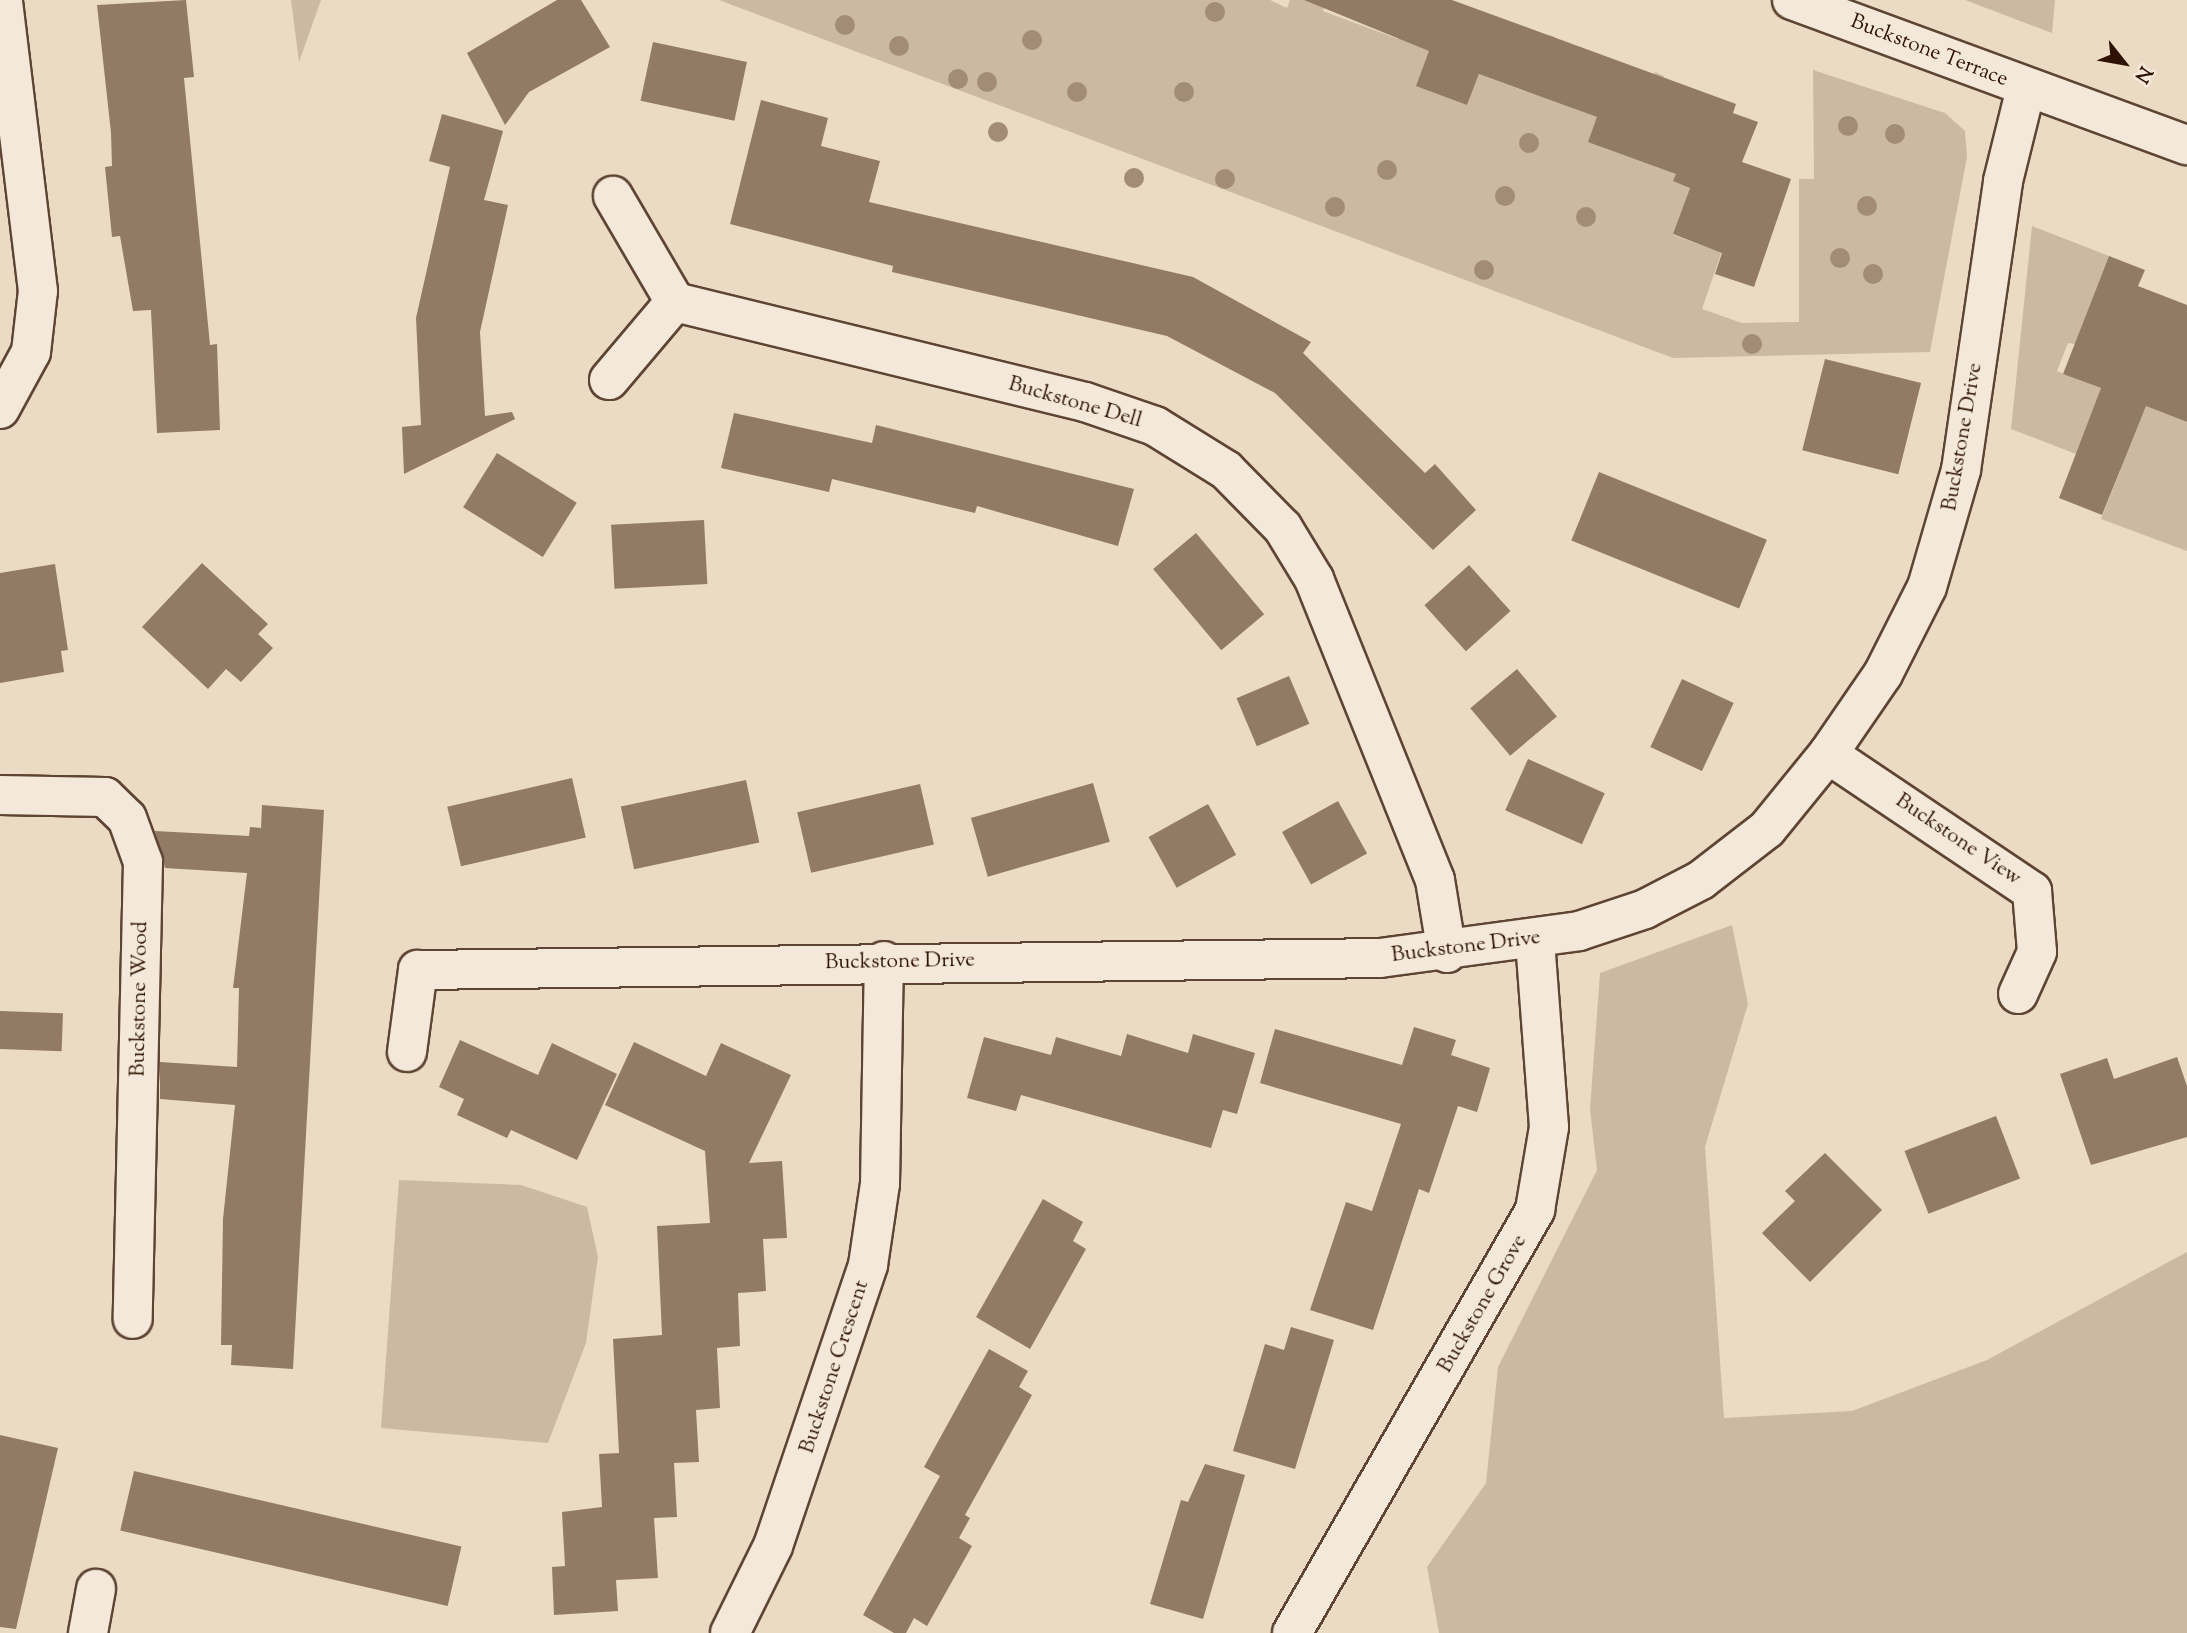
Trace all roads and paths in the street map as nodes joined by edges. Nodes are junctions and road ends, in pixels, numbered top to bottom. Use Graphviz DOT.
graph roads {
  1 [pos="3,0"];
  2 [pos="1792,0"];
  3 [pos="2026,88"];
  4 [pos="2187,145"];
  5 [pos="613,196"];
  6 [pos="675,302"];
  7 [pos="609,380"];
  8 [pos="0,409"];
  9 [pos="1828,754"];
  10 [pos="0,795"];
  11 [pos="1535,940"];
  12 [pos="1447,953"];
  13 [pos="884,961"];
  14 [pos="2018,994"];
  15 [pos="407,1052"];
  16 [pos="133,1319"];
  17 [pos="96,1590"];
  18 [pos="92,1632"];
  19 [pos="730,1633"];
  20 [pos="1292,1633"];
  1 -- 8 [label="street"];
  2 -- 3 [label="street, Buckstone Terrace"];
  3 -- 4 [label="street, Buckstone Terrace"];
  3 -- 9 [label="street, Buckstone Drive"];
  5 -- 6 [label="street"];
  6 -- 7 [label="street"];
  6 -- 12 [label="street, Buckstone Dell"];
  9 -- 11 [label="street, Buckstone Drive"];
  9 -- 14 [label="street, Buckstone View"];
  10 -- 16 [label="street, Buckstone Wood"];
  11 -- 12 [label="street, Buckstone Drive"];
  11 -- 20 [label="street, Buckstone Grove"];
  12 -- 13 [label="street, Buckstone Drive"];
  13 -- 15 [label="street, Buckstone Drive"];
  13 -- 19 [label="street, Buckstone Crescent"];
  17 -- 18 [label="street"];
}
